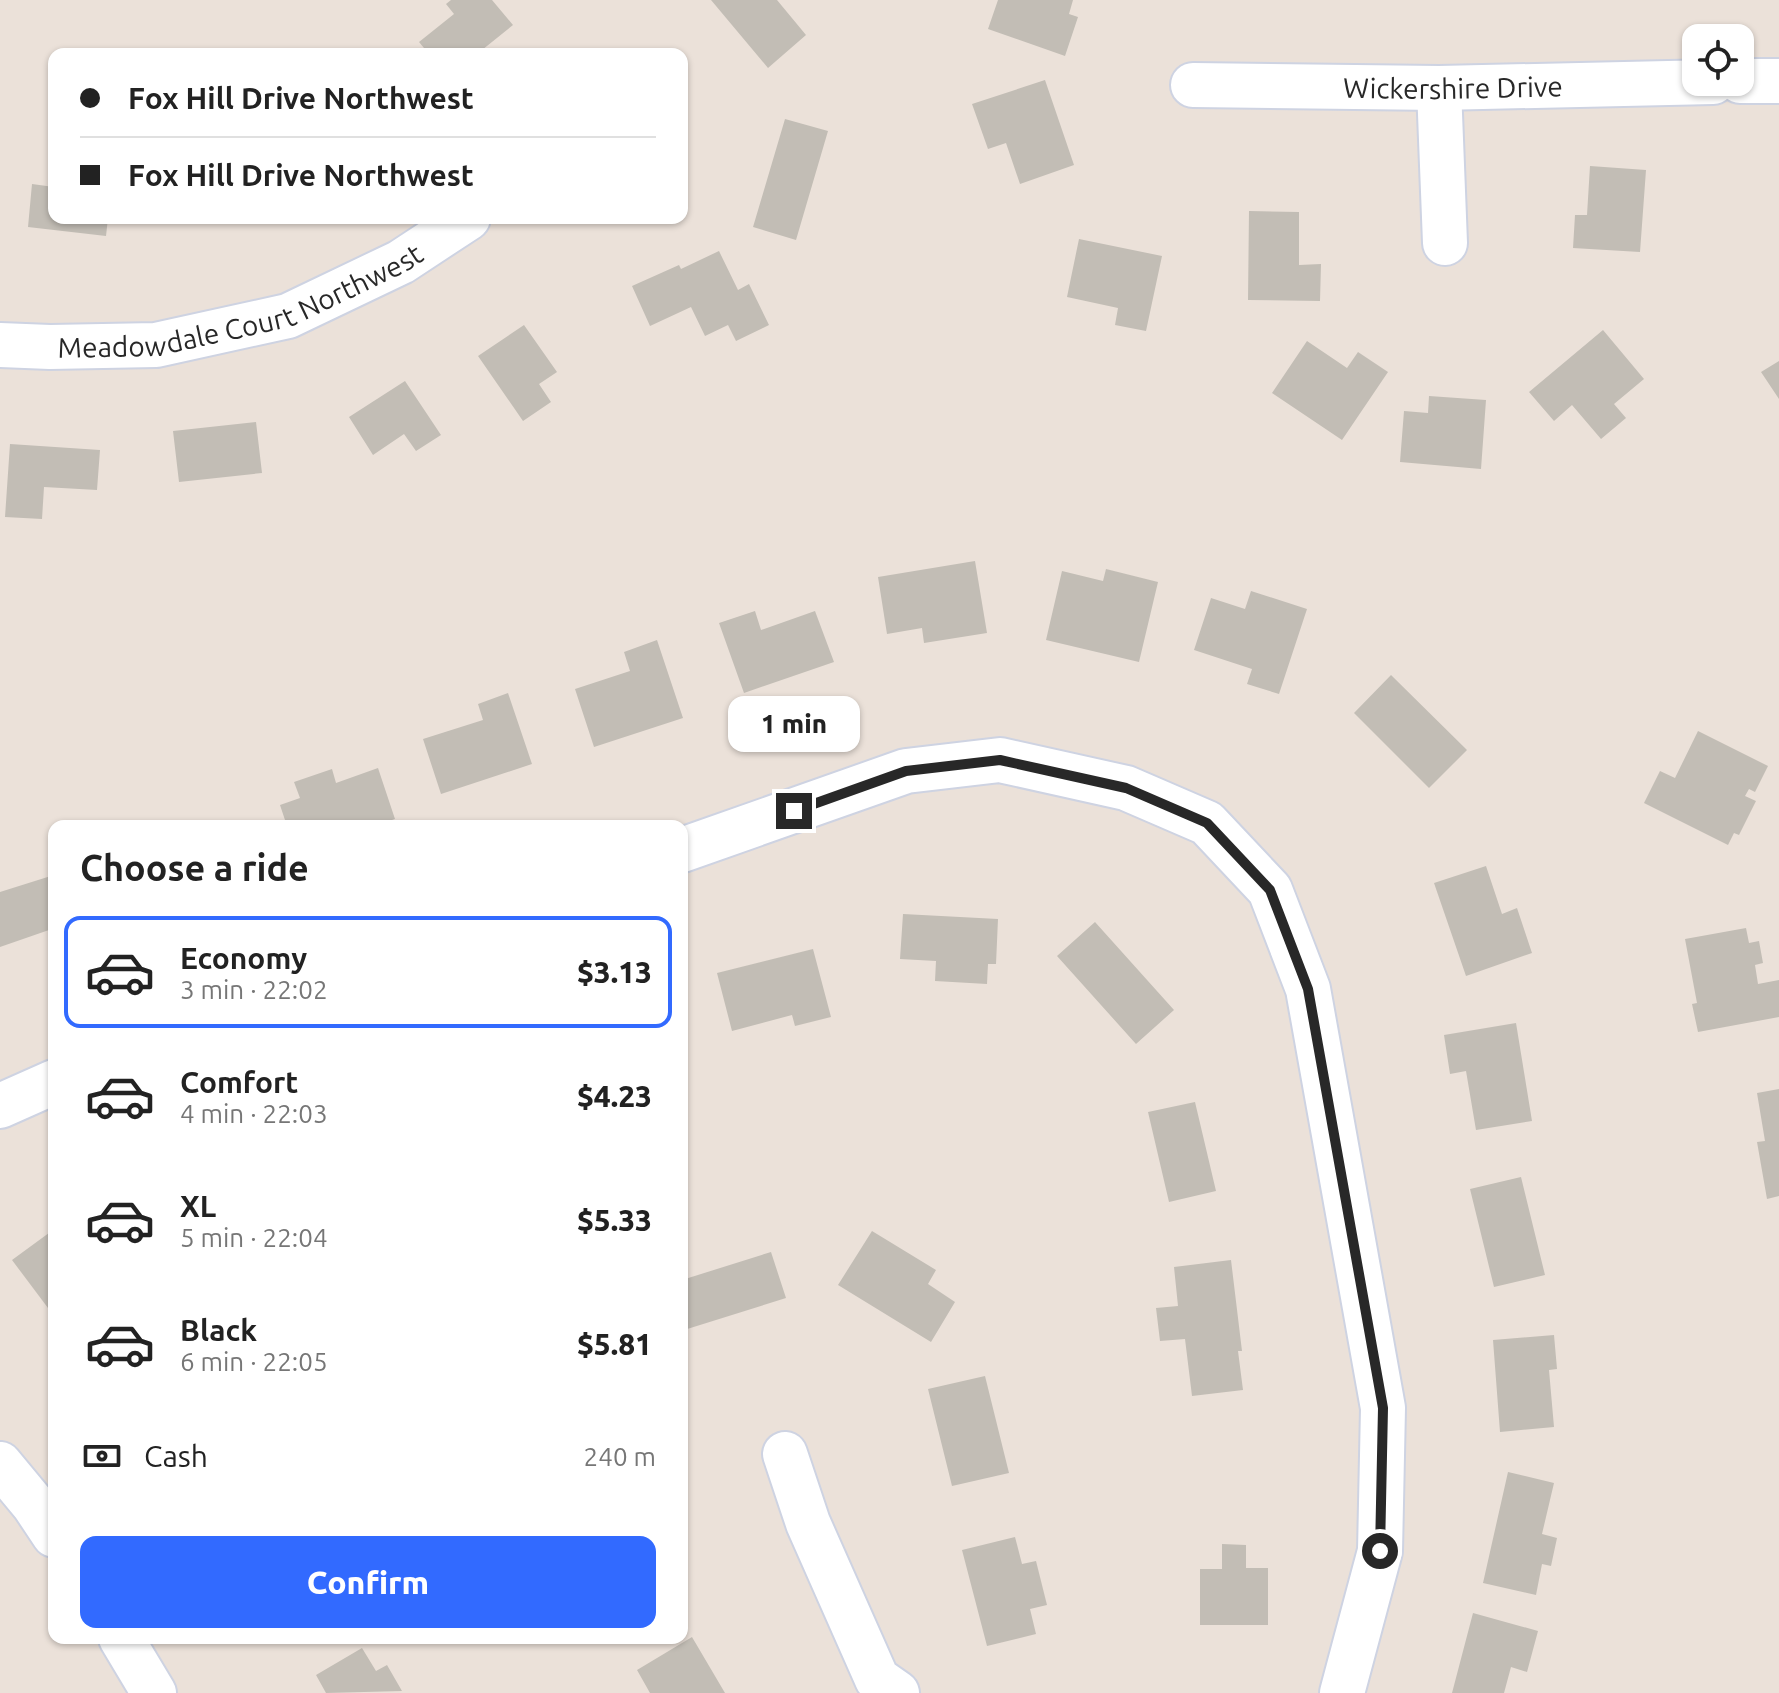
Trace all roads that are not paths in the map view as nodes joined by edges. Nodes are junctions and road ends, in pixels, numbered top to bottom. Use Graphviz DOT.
graph roads {
  1 [pos="1754,81"];
  2 [pos="1779,81"];
  3 [pos="1682,83"];
  4 [pos="1193,85"];
  5 [pos="1439,88"];
  6 [pos="459,224"];
  7 [pos="1445,243"];
  8 [pos="0,345"];
  9 [pos="688,848"];
  10 [pos="48,1085"];
  11 [pos="0,1106"];
  12 [pos="785,1454"];
  13 [pos="0,1464"];
  14 [pos="48,1526"];
  15 [pos="125,1644"];
  16 [pos="154,1693"];
  17 [pos="897,1693"];
  18 [pos="1342,1693"];
  1 -- 2 [label="street"];
  3 -- 5 [label="street, Wickershire Drive"];
  4 -- 5 [label="street, Wickershire Drive"];
  5 -- 7 [label="street"];
  6 -- 8 [label="street, Meadowdale Court Northwest"];
  9 -- 18 [label="street"];
  10 -- 11 [label="street"];
  12 -- 17 [label="street"];
  13 -- 14 [label="street"];
  15 -- 16 [label="street"];
}
